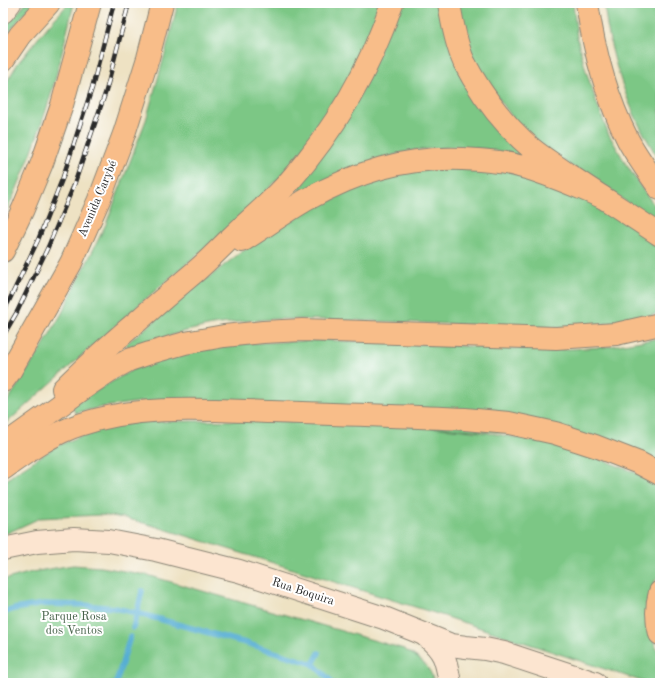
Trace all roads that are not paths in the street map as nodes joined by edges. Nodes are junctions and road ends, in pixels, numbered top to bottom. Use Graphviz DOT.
graph roads {
  1 [pos="10,3"];
  2 [pos="49,3"];
  3 [pos="90,3"];
  4 [pos="162,3"];
  5 [pos="392,3"];
  6 [pos="449,3"];
  7 [pos="587,3"];
  8 [pos="3,12"];
  9 [pos="3,60"];
  10 [pos="660,189"];
  11 [pos="602,197"];
  12 [pos="660,235"];
  13 [pos="3,251"];
  14 [pos="197,270"];
  15 [pos="660,324"];
  16 [pos="3,381"];
  17 [pos="5,445"];
  18 [pos="3,469"];
  19 [pos="660,474"];
  20 [pos="3,549"];
  21 [pos="660,592"];
  22 [pos="418,631"];
  23 [pos="660,634"];
  24 [pos="485,649"];
  25 [pos="451,683"];
  26 [pos="595,683"];
  1 -- 8 [label="street"];
  2 -- 9 [label="highway"];
  3 -- 13 [label="highway"];
  4 -- 16 [label="highway, Avenida Carybé"];
  5 -- 14 [label="highway"];
  6 -- 11 [label="highway"];
  7 -- 10 [label="highway"];
  11 -- 12 [label="highway"];
  11 -- 14 [label="highway"];
  14 -- 17 [label="highway"];
  15 -- 17 [label="highway"];
  18 -- 19 [label="highway"];
  20 -- 22 [label="street, Rua Boquira"];
  21 -- 23 [label="highway"];
  22 -- 24 [label="street, Rua Boquira"];
  22 -- 25 [label="street"];
  24 -- 25 [label="street"];
  24 -- 26 [label="street, Rua Boquira"];
}
